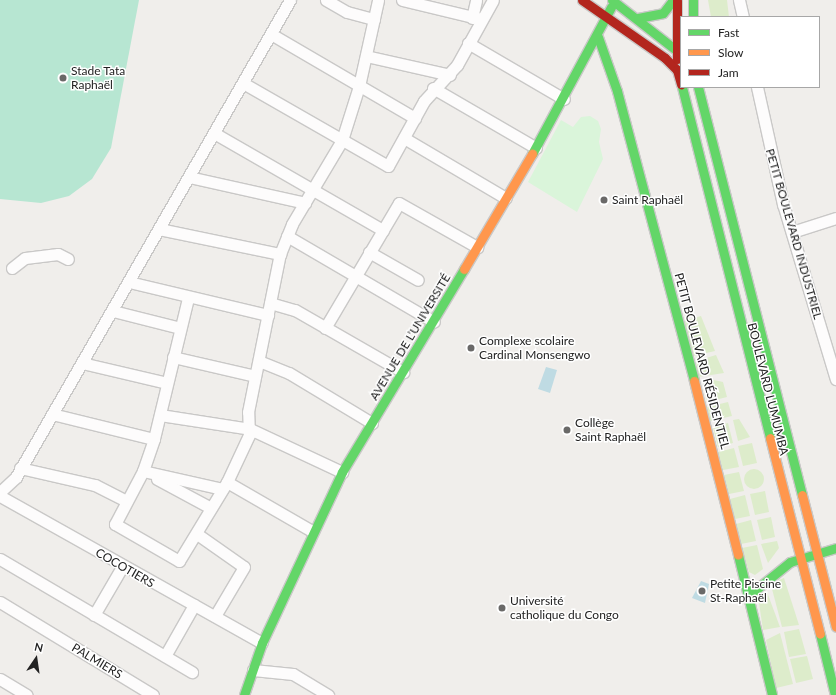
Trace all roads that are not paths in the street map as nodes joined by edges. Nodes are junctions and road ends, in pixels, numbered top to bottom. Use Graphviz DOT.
graph roads {
  1 [pos="290,0"];
  2 [pos="326,0"];
  3 [pos="378,0"];
  4 [pos="402,0"];
  5 [pos="476,0"];
  6 [pos="493,0"];
  7 [pos="582,0"];
  8 [pos="613,0"];
  9 [pos="673,0"];
  10 [pos="677,0"];
  11 [pos="693,0"];
  12 [pos="739,0"];
  13 [pos="693,16"];
  14 [pos="743,16"];
  15 [pos="606,17"];
  16 [pos="476,18"];
  17 [pos="638,18"];
  18 [pos="374,19"];
  19 [pos="271,34"];
  20 [pos="598,37"];
  21 [pos="468,43"];
  22 [pos="679,52"];
  23 [pos="366,56"];
  24 [pos="677,70"];
  25 [pos="450,75"];
  26 [pos="680,80"];
  27 [pos="243,82"];
  28 [pos="359,86"];
  29 [pos="433,88"];
  30 [pos="682,88"];
  31 [pos="698,88"];
  32 [pos="757,88"];
  33 [pos="564,99"];
  34 [pos="415,118"];
  35 [pos="214,133"];
  36 [pos="404,138"];
  37 [pos="342,140"];
  38 [pos="536,148"];
  39 [pos="189,177"];
  40 [pos="314,190"];
  41 [pos="506,198"];
  42 [pos="305,203"];
  43 [pos="836,218"];
  44 [pos="159,229"];
  45 [pos="383,230"];
  46 [pos="792,232"];
  47 [pos="287,236"];
  48 [pos="477,247"];
  49 [pos="369,252"];
  50 [pos="280,254"];
  51 [pos="68,259"];
  52 [pos="12,268"];
  53 [pos="355,277"];
  54 [pos="418,280"];
  55 [pos="129,282"];
  56 [pos="188,298"];
  57 [pos="270,303"];
  58 [pos="113,311"];
  59 [pos="268,315"];
  60 [pos="434,322"];
  61 [pos="180,328"];
  62 [pos="325,328"];
  63 [pos="173,357"];
  64 [pos="259,361"];
  65 [pos="82,363"];
  66 [pos="403,372"];
  67 [pos="255,376"];
  68 [pos="836,379"];
  69 [pos="167,383"];
  70 [pos="52,414"];
  71 [pos="160,415"];
  72 [pos="372,423"];
  73 [pos="250,429"];
  74 [pos="154,439"];
  75 [pos="20,468"];
  76 [pos="143,471"];
  77 [pos="342,472"];
  78 [pos="224,486"];
  79 [pos="0,492"];
  80 [pos="0,496"];
  81 [pos="126,501"];
  82 [pos="211,508"];
  83 [pos="312,531"];
  84 [pos="196,534"];
  85 [pos="836,548"];
  86 [pos="817,553"];
  87 [pos="798,558"];
  88 [pos="0,559"];
  89 [pos="122,567"];
  90 [pos="748,596"];
  91 [pos="0,602"];
  92 [pos="194,605"];
  93 [pos="94,615"];
  94 [pos="215,616"];
  95 [pos="836,627"];
  96 [pos="262,643"];
  97 [pos="165,656"];
  98 [pos="253,670"];
  99 [pos="192,672"];
  100 [pos="0,679"];
  101 [pos="771,694"];
  102 [pos="27,695"];
  103 [pos="153,695"];
  104 [pos="244,695"];
  105 [pos="328,695"];
  106 [pos="835,695"];
  1 -- 19 [label="street"];
  2 -- 18 [label="street"];
  3 -- 18 [label="street"];
  4 -- 16 [label="street"];
  5 -- 16 [label="street"];
  6 -- 16 [label="street"];
  7 -- 15 [label="main road"];
  8 -- 15 [label="main road, AVENUE DE L’UNIVERSITÉ"];
  8 -- 17 [label="main road"];
  9 -- 17 [label="main road"];
  10 -- 22 [label="main road"];
  11 -- 13 [label="main road"];
  12 -- 14 [label="street"];
  15 -- 20 [label="main road, AVENUE DE L’UNIVERSITÉ"];
  15 -- 24 [label="main road"];
  16 -- 21 [label="street"];
  17 -- 22 [label="main road"];
  18 -- 23 [label="street"];
  19 -- 27 [label="street"];
  19 -- 28 [label="street"];
  20 -- 33 [label="main road, AVENUE DE L’UNIVERSITÉ"];
  20 -- 90 [label="main road, PETIT BOULEVARD RÉSIDENTIEL"];
  21 -- 25 [label="street"];
  21 -- 33 [label="street"];
  22 -- 24 [label="main road"];
  23 -- 25 [label="street"];
  23 -- 28 [label="street"];
  24 -- 26 [label="main road"];
  25 -- 29 [label="street"];
  27 -- 35 [label="street"];
  27 -- 37 [label="street"];
  28 -- 34 [label="street"];
  28 -- 37 [label="street"];
  29 -- 34 [label="street"];
  29 -- 38 [label="street"];
  30 -- 87 [label="main road, BOULEVARD LUMUMBA"];
  31 -- 86 [label="main road, BOULEVARD LUMUMBA"];
  32 -- 46 [label="street, PETIT BOULEVARD INDUSTRIEL"];
  33 -- 38 [label="main road, AVENUE DE L’UNIVERSITÉ"];
  34 -- 36 [label="street"];
  35 -- 39 [label="street"];
  35 -- 40 [label="street"];
  36 -- 37 [label="street"];
  36 -- 41 [label="street"];
  37 -- 40 [label="street"];
  38 -- 41 [label="main road, AVENUE DE L’UNIVERSITÉ"];
  39 -- 42 [label="street"];
  39 -- 44 [label="street"];
  40 -- 42 [label="street"];
  40 -- 45 [label="street"];
  41 -- 48 [label="main road, AVENUE DE L’UNIVERSITÉ"];
  42 -- 47 [label="street"];
  43 -- 46 [label="street"];
  44 -- 50 [label="street"];
  44 -- 55 [label="street"];
  45 -- 48 [label="street"];
  45 -- 49 [label="street"];
  46 -- 68 [label="street, PETIT BOULEVARD INDUSTRIEL"];
  47 -- 50 [label="street"];
  47 -- 53 [label="street"];
  48 -- 60 [label="main road, AVENUE DE L’UNIVERSITÉ"];
  49 -- 53 [label="street"];
  49 -- 54 [label="street"];
  50 -- 57 [label="street"];
  51 -- 52 [label="street"];
  53 -- 60 [label="street"];
  53 -- 62 [label="street"];
  55 -- 56 [label="street"];
  55 -- 58 [label="street"];
  56 -- 59 [label="street"];
  56 -- 61 [label="street"];
  57 -- 59 [label="street"];
  57 -- 62 [label="street"];
  58 -- 61 [label="street"];
  58 -- 65 [label="street"];
  59 -- 64 [label="street"];
  60 -- 66 [label="main road, AVENUE DE L’UNIVERSITÉ"];
  61 -- 63 [label="street"];
  62 -- 66 [label="street"];
  63 -- 67 [label="street"];
  63 -- 69 [label="street"];
  64 -- 67 [label="street"];
  64 -- 72 [label="street"];
  65 -- 69 [label="street"];
  65 -- 70 [label="street"];
  66 -- 72 [label="main road, AVENUE DE L’UNIVERSITÉ"];
  67 -- 73 [label="street"];
  69 -- 71 [label="street"];
  70 -- 74 [label="street"];
  70 -- 75 [label="street"];
  71 -- 73 [label="street"];
  71 -- 74 [label="street"];
  72 -- 77 [label="main road, AVENUE DE L’UNIVERSITÉ"];
  73 -- 77 [label="street"];
  73 -- 78 [label="street"];
  74 -- 76 [label="street"];
  75 -- 79 [label="street"];
  75 -- 81 [label="street"];
  76 -- 78 [label="street"];
  76 -- 81 [label="street"];
  76 -- 82 [label="street"];
  77 -- 83 [label="main road, AVENUE DE L’UNIVERSITÉ"];
  78 -- 82 [label="street"];
  78 -- 83 [label="street"];
  80 -- 89 [label="street, COCOTIERS"];
  81 -- 84 [label="street"];
  82 -- 84 [label="street"];
  83 -- 96 [label="main road, AVENUE DE L’UNIVERSITÉ"];
  84 -- 94 [label="street"];
  85 -- 86 [label="main road"];
  86 -- 87 [label="main road"];
  86 -- 95 [label="main road, BOULEVARD LUMUMBA"];
  87 -- 90 [label="main road"];
  87 -- 106 [label="main road, BOULEVARD LUMUMBA"];
  88 -- 93 [label="street"];
  89 -- 92 [label="street, COCOTIERS"];
  89 -- 93 [label="street"];
  90 -- 101 [label="main road, PETIT BOULEVARD RÉSIDENTIEL"];
  91 -- 103 [label="street, PALMIERS"];
  92 -- 94 [label="street, COCOTIERS"];
  92 -- 97 [label="street"];
  93 -- 97 [label="street"];
  94 -- 96 [label="street, COCOTIERS"];
  96 -- 98 [label="main road, AVENUE DE L’UNIVERSITÉ"];
  97 -- 99 [label="street"];
  98 -- 104 [label="main road, AVENUE DE L’UNIVERSITÉ"];
  98 -- 105 [label="street"];
  100 -- 102 [label="street"];
}
